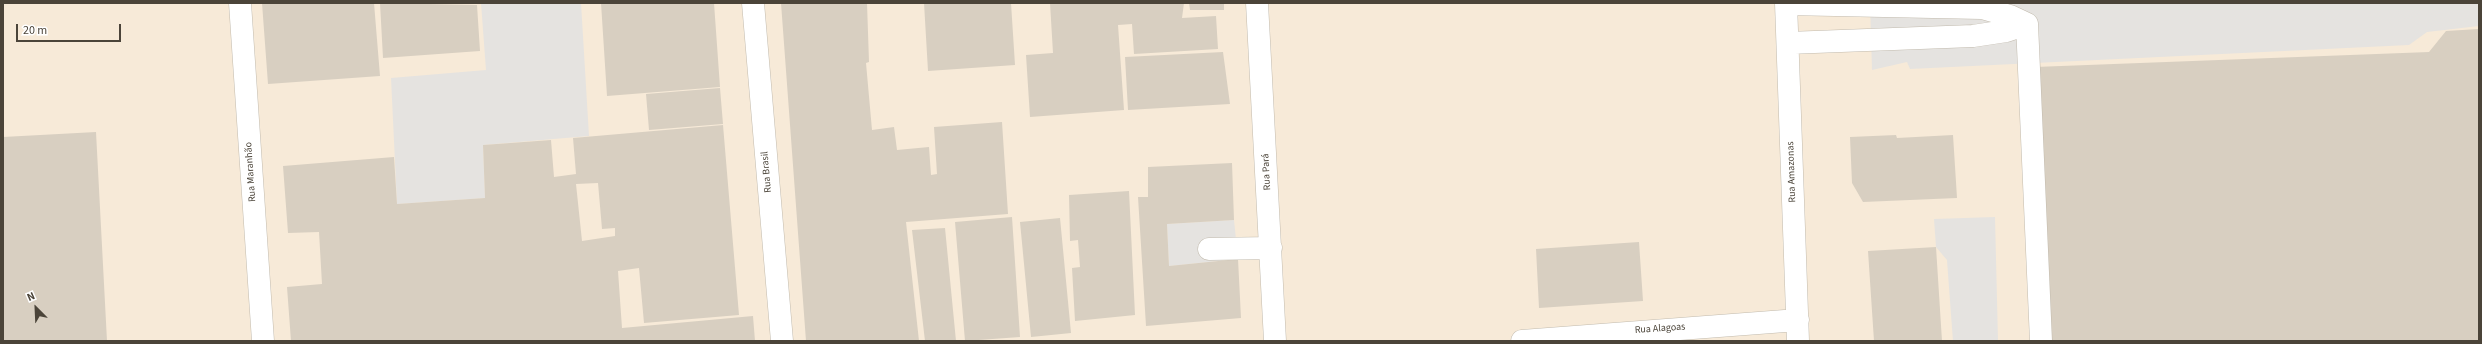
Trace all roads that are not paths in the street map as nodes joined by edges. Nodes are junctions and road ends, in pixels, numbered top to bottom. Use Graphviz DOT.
graph roads {
  1 [pos="240,3"];
  2 [pos="753,3"];
  3 [pos="1257,3"];
  4 [pos="1786,4"];
  5 [pos="2014,23"];
  6 [pos="1788,43"];
  7 [pos="1271,248"];
  8 [pos="1209,249"];
  9 [pos="1798,331"];
  10 [pos="1712,333"];
  11 [pos="1643,336"];
  12 [pos="263,341"];
  13 [pos="782,341"];
  14 [pos="1275,341"];
  15 [pos="1522,341"];
  16 [pos="2041,341"];
  1 -- 12 [label="street, Rua Maranhão"];
  2 -- 13 [label="street, Rua Brasil"];
  3 -- 7 [label="street, Rua Pará"];
  4 -- 5 [label="street"];
  4 -- 6 [label="street, Rua Amazonas"];
  5 -- 6 [label="street"];
  5 -- 16 [label="street"];
  6 -- 9 [label="street, Rua Amazonas"];
  7 -- 8 [label="street"];
  7 -- 14 [label="street, Rua Pará"];
  9 -- 10 [label="street, Rua Alagoas"];
  10 -- 11 [label="street, Rua Alagoas"];
  11 -- 15 [label="street, Rua Alagoas"];
}
